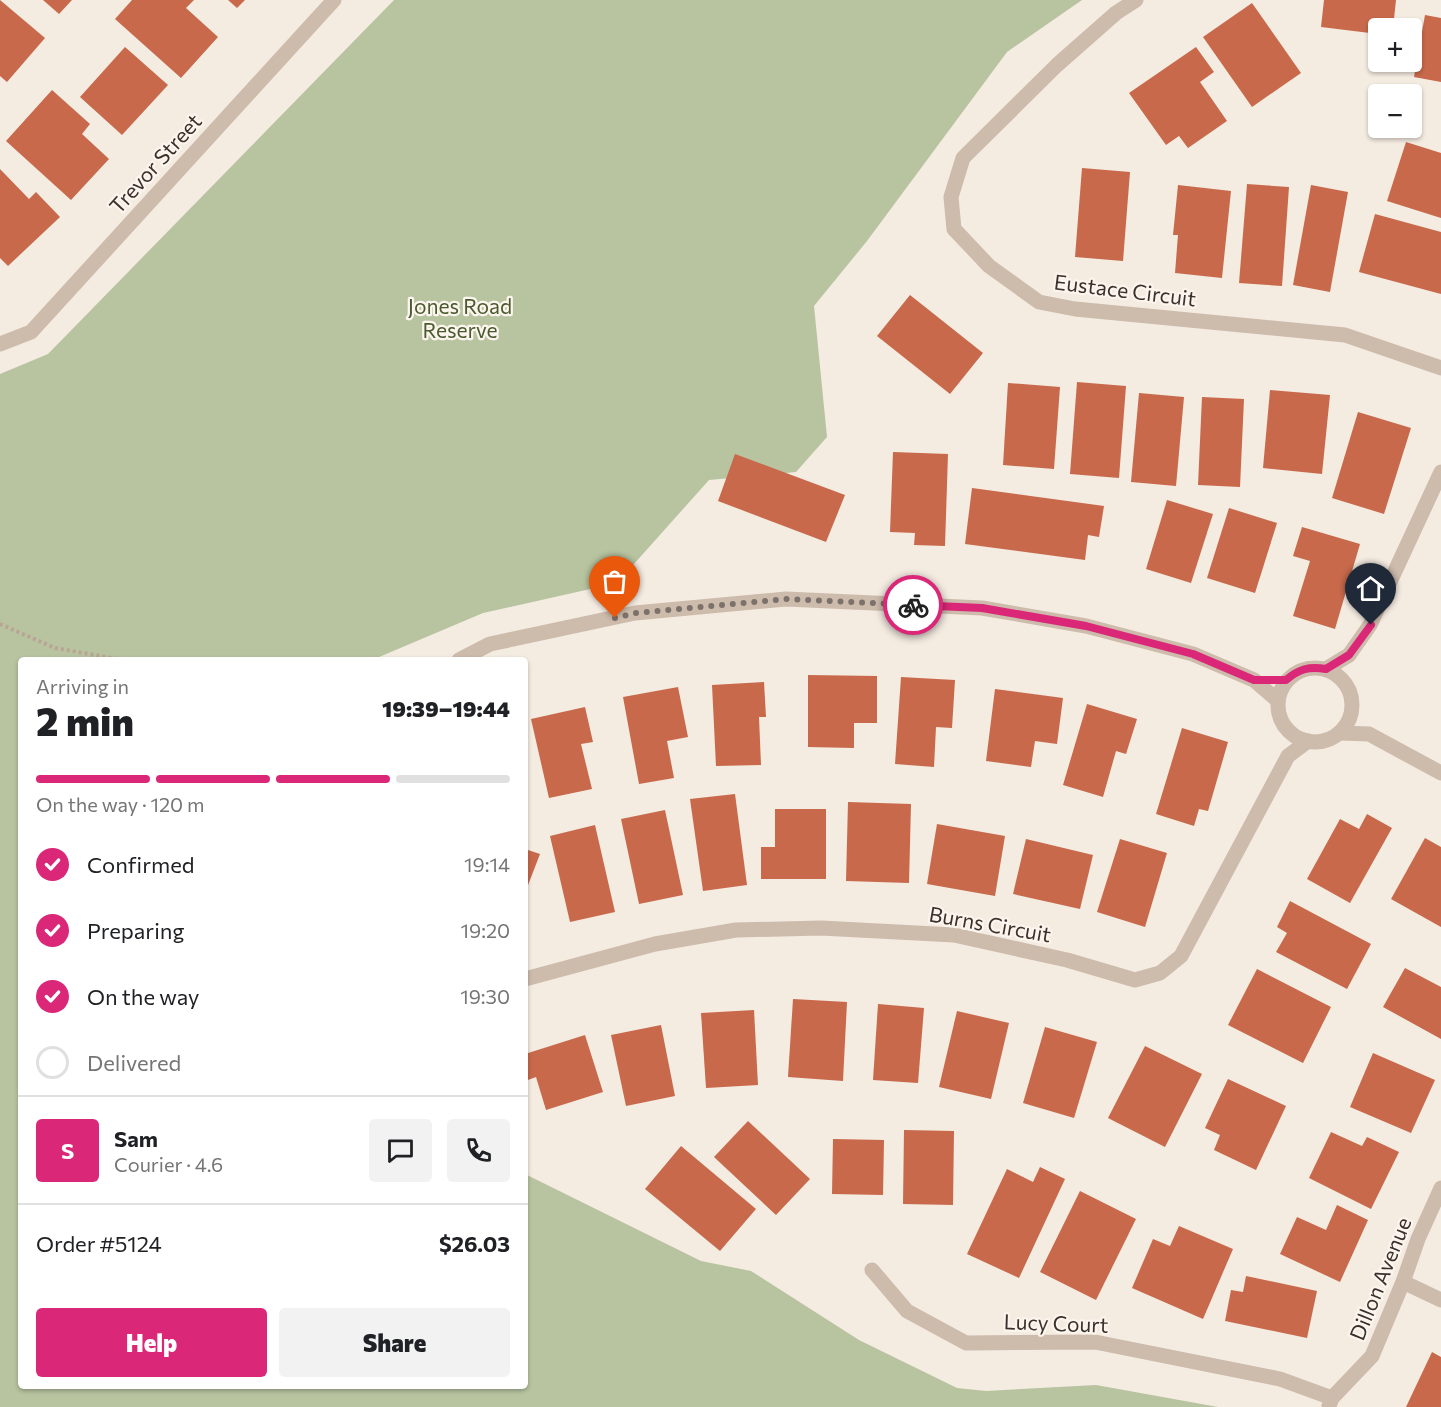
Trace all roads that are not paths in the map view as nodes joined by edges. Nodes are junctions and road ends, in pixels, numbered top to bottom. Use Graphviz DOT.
graph roads {
  1 [pos="334,0"];
  2 [pos="1136,0"];
  3 [pos="0,344"];
  4 [pos="1441,368"];
  5 [pos="1441,472"];
  6 [pos="1349,655"];
  7 [pos="465,657"];
  8 [pos="1326,669"];
  9 [pos="1254,680"];
  10 [pos="1286,680"];
  11 [pos="1344,681"];
  12 [pos="1277,700"];
  13 [pos="1351,714"];
  14 [pos="1288,731"];
  15 [pos="1340,733"];
  16 [pos="1369,734"];
  17 [pos="1308,741"];
  18 [pos="1288,756"];
  19 [pos="1441,773"];
  20 [pos="528,979"];
  21 [pos="1441,1188"];
  22 [pos="872,1270"];
  23 [pos="1403,1282"];
  24 [pos="1441,1299"];
  25 [pos="1330,1403"];
  1 -- 3 [label="street, Trevor Street"];
  2 -- 4 [label="street, Eustace Circuit"];
  5 -- 6 [label="street"];
  6 -- 8 [label="street"];
  6 -- 11 [label="street"];
  7 -- 9 [label="street"];
  8 -- 10 [label="street"];
  8 -- 11 [label="street"];
  9 -- 10 [label="street"];
  9 -- 12 [label="street"];
  10 -- 12 [label="street"];
  11 -- 13 [label="street"];
  12 -- 14 [label="street"];
  13 -- 15 [label="street"];
  13 -- 16 [label="street"];
  14 -- 17 [label="street"];
  14 -- 18 [label="street"];
  15 -- 16 [label="street"];
  15 -- 17 [label="street"];
  16 -- 19 [label="street"];
  17 -- 18 [label="street"];
  18 -- 20 [label="street, Burns Circuit"];
  21 -- 23 [label="street, Dillon Avenue"];
  22 -- 25 [label="street, Lucy Court"];
  23 -- 24 [label="street"];
  23 -- 25 [label="street, Dillon Avenue"];
}
